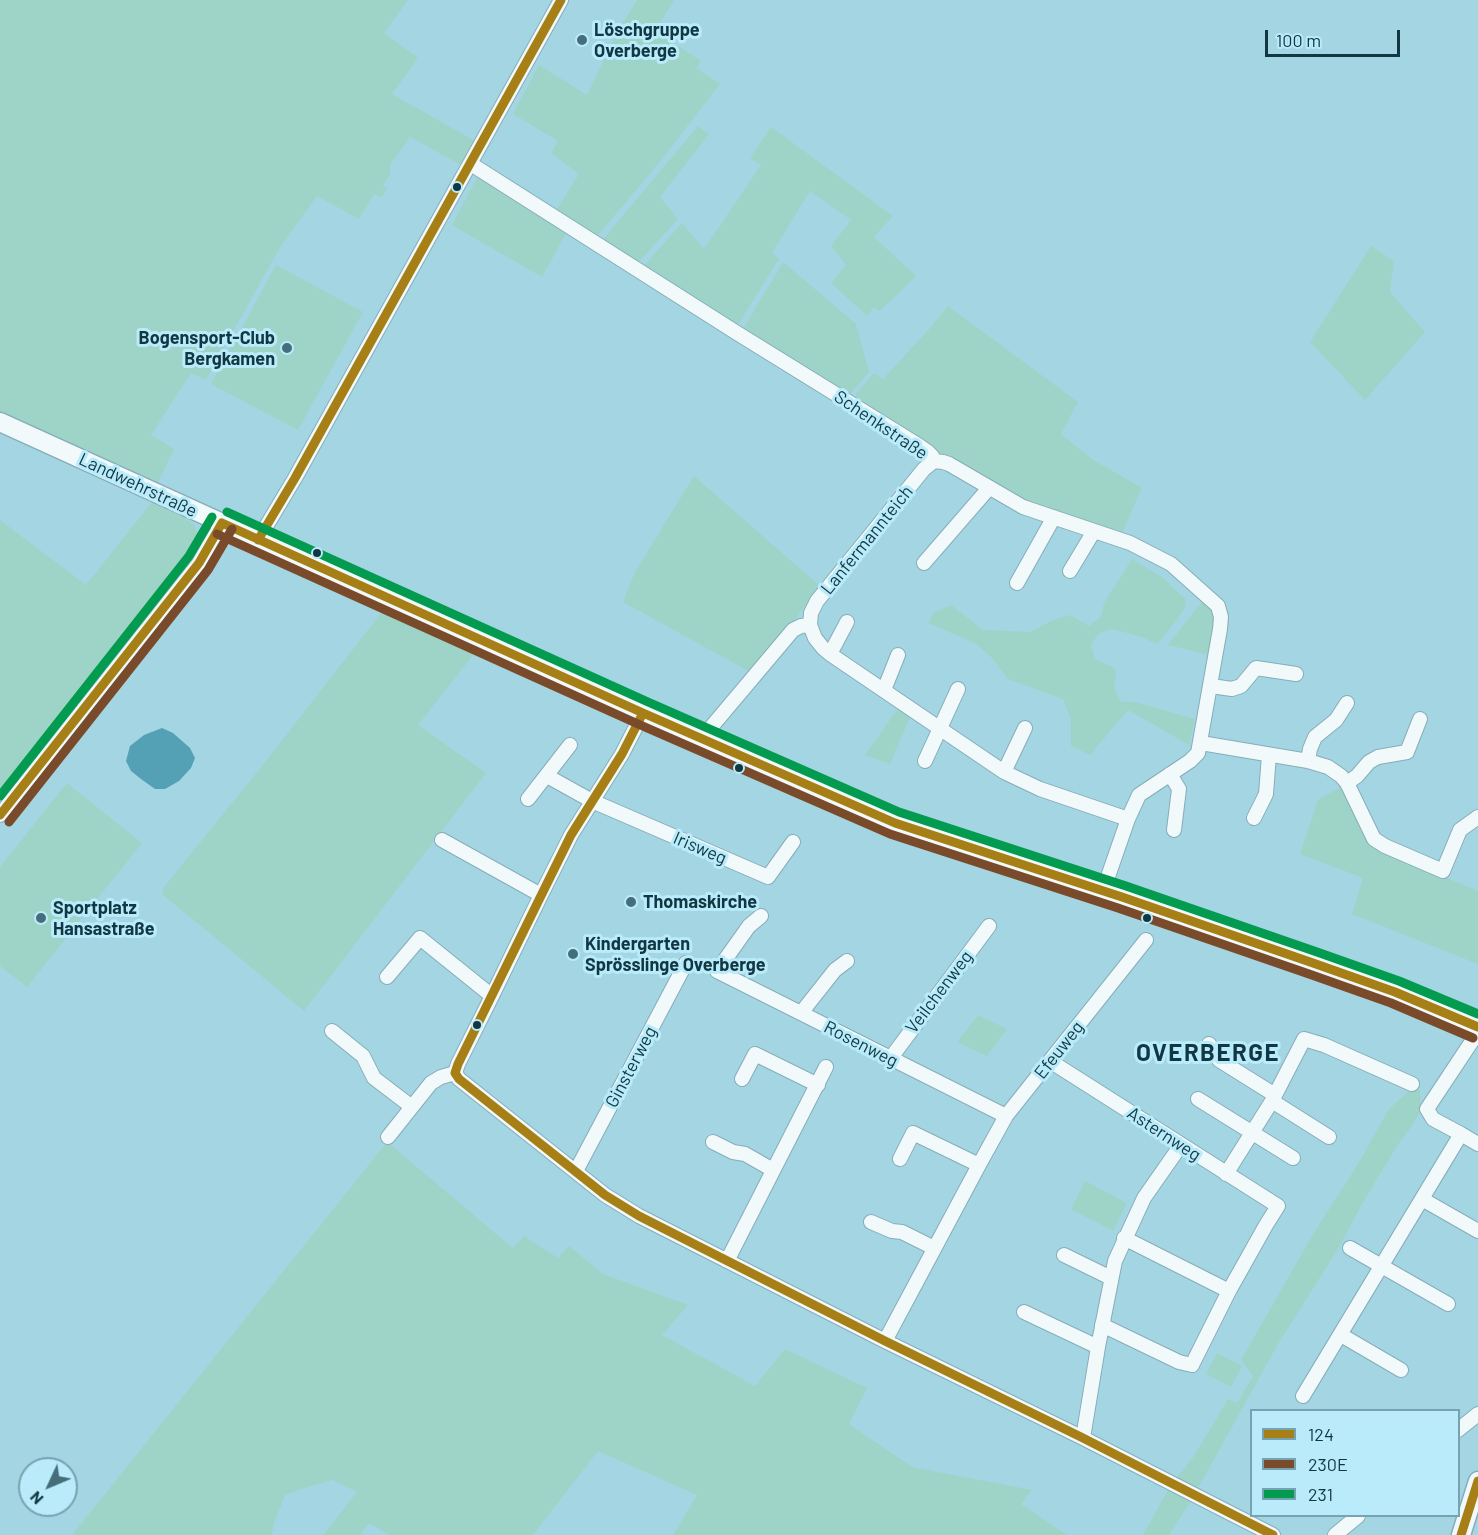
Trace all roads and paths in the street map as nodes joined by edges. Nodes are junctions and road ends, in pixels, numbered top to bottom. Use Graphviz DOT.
graph roads {
  1 [pos="561,0"];
  2 [pos="471,164"];
  3 [pos="0,422"];
  4 [pos="934,461"];
  5 [pos="989,488"];
  6 [pos="1054,518"];
  7 [pos="222,524"];
  8 [pos="1094,531"];
  9 [pos="258,540"];
  10 [pos="924,563"];
  11 [pos="1070,572"];
  12 [pos="1017,583"];
  13 [pos="847,622"];
  14 [pos="810,625"];
  15 [pos="830,654"];
  16 [pos="898,656"];
  17 [pos="1296,674"];
  18 [pos="1211,686"];
  19 [pos="957,689"];
  20 [pos="884,690"];
  21 [pos="1347,703"];
  22 [pos="643,713"];
  23 [pos="1420,719"];
  24 [pos="940,728"];
  25 [pos="1025,728"];
  26 [pos="702,738"];
  27 [pos="1201,743"];
  28 [pos="570,745"];
  29 [pos="1269,755"];
  30 [pos="925,761"];
  31 [pos="1308,761"];
  32 [pos="1004,772"];
  33 [pos="1170,774"];
  34 [pos="547,776"];
  35 [pos="1347,783"];
  36 [pos="528,799"];
  37 [pos="592,801"];
  38 [pos="0,815"];
  39 [pos="1478,817"];
  40 [pos="1254,818"];
  41 [pos="1128,819"];
  42 [pos="1174,830"];
  43 [pos="442,840"];
  44 [pos="793,842"];
  45 [pos="1103,891"];
  46 [pos="540,895"];
  47 [pos="761,916"];
  48 [pos="989,926"];
  49 [pos="1146,940"];
  50 [pos="847,961"];
  51 [pos="686,963"];
  52 [pos="387,977"];
  53 [pos="492,996"];
  54 [pos="801,1013"];
  55 [pos="1478,1027"];
  56 [pos="332,1031"];
  57 [pos="1478,1032"];
  58 [pos="1209,1044"];
  59 [pos="890,1059"];
  60 [pos="1050,1061"];
  61 [pos="826,1067"];
  62 [pos="455,1073"];
  63 [pos="742,1079"];
  64 [pos="1412,1084"];
  65 [pos="818,1085"];
  66 [pos="1273,1098"];
  67 [pos="1198,1099"];
  68 [pos="412,1107"];
  69 [pos="1006,1116"];
  70 [pos="1253,1132"];
  71 [pos="1461,1134"];
  72 [pos="388,1137"];
  73 [pos="1329,1137"];
  74 [pos="713,1142"];
  75 [pos="1478,1144"];
  76 [pos="1181,1145"];
  77 [pos="1293,1158"];
  78 [pos="900,1159"];
  79 [pos="979,1165"];
  80 [pos="773,1170"];
  81 [pos="576,1171"];
  82 [pos="1226,1174"];
  83 [pos="1422,1199"];
  84 [pos="871,1222"];
  85 [pos="1478,1231"];
  86 [pos="1124,1238"];
  87 [pos="934,1248"];
  88 [pos="1350,1248"];
  89 [pos="1064,1255"];
  90 [pos="727,1261"];
  91 [pos="1381,1266"];
  92 [pos="1111,1278"];
  93 [pos="1229,1291"];
  94 [pos="1448,1304"];
  95 [pos="1024,1312"];
  96 [pos="1102,1325"];
  97 [pos="1341,1335"];
  98 [pos="885,1341"];
  99 [pos="1098,1347"];
  100 [pos="1401,1370"];
  101 [pos="1303,1396"];
  102 [pos="1476,1417"];
  103 [pos="1460,1429"];
  104 [pos="1083,1438"];
  105 [pos="1478,1481"];
  106 [pos="1356,1517"];
  107 [pos="1273,1535"];
  108 [pos="1335,1535"];
  109 [pos="1461,1535"];
  1 -- 2 [label="street"];
  2 -- 4 [label="street, Schenkstraße"];
  2 -- 9 [label="street"];
  3 -- 7 [label="main road, Landwehrstraße"];
  4 -- 5 [label="street, Schenkstraße"];
  4 -- 14 [label="street, Lanfermannteich"];
  5 -- 6 [label="street, Schenkstraße"];
  5 -- 10 [label="street"];
  6 -- 8 [label="street, Schenkstraße"];
  6 -- 12 [label="street"];
  7 -- 9 [label="main road, Landwehrstraße"];
  7 -- 38 [label="street"];
  8 -- 11 [label="street"];
  8 -- 18 [label="street, Schenkstraße"];
  9 -- 22 [label="main road, Landwehrstraße"];
  13 -- 15 [label="street, Lanfermannteich"];
  14 -- 15 [label="street"];
  14 -- 26 [label="street"];
  15 -- 20 [label="street"];
  16 -- 20 [label="street"];
  17 -- 18 [label="street"];
  18 -- 27 [label="street"];
  19 -- 24 [label="street"];
  20 -- 24 [label="street"];
  21 -- 31 [label="street"];
  22 -- 26 [label="main road, Landwehrstraße"];
  22 -- 37 [label="street"];
  23 -- 35 [label="street"];
  24 -- 30 [label="street"];
  24 -- 32 [label="street"];
  25 -- 32 [label="street"];
  26 -- 45 [label="main road, Landwehrstraße"];
  27 -- 29 [label="street"];
  27 -- 33 [label="street"];
  28 -- 34 [label="street"];
  29 -- 31 [label="street"];
  29 -- 40 [label="street"];
  31 -- 35 [label="street"];
  32 -- 41 [label="street"];
  33 -- 41 [label="street"];
  33 -- 42 [label="street"];
  34 -- 36 [label="street"];
  34 -- 37 [label="street"];
  35 -- 39 [label="street"];
  37 -- 44 [label="street, Irisweg"];
  37 -- 46 [label="street"];
  41 -- 45 [label="street"];
  43 -- 46 [label="street"];
  45 -- 55 [label="main road, Landwehrstraße"];
  46 -- 53 [label="street"];
  47 -- 54 [label="street, Rosenweg"];
  48 -- 59 [label="street, Veilchenweg"];
  49 -- 60 [label="street, Efeuweg"];
  50 -- 54 [label="street"];
  51 -- 81 [label="street, Ginsterweg"];
  52 -- 53 [label="street"];
  53 -- 62 [label="street"];
  54 -- 59 [label="street, Rosenweg"];
  56 -- 68 [label="street"];
  57 -- 71 [label="street"];
  58 -- 66 [label="street"];
  59 -- 69 [label="street, Rosenweg"];
  60 -- 69 [label="street, Efeuweg"];
  60 -- 76 [label="street, Asternweg"];
  61 -- 65 [label="street"];
  62 -- 68 [label="street"];
  62 -- 81 [label="street"];
  63 -- 65 [label="street"];
  64 -- 66 [label="street"];
  65 -- 80 [label="street"];
  66 -- 70 [label="street"];
  66 -- 73 [label="street"];
  67 -- 70 [label="street"];
  68 -- 72 [label="street"];
  69 -- 79 [label="street, Efeuweg"];
  70 -- 77 [label="street"];
  70 -- 82 [label="street"];
  71 -- 75 [label="street"];
  71 -- 83 [label="street"];
  74 -- 80 [label="street"];
  76 -- 82 [label="street, Asternweg"];
  76 -- 86 [label="street"];
  78 -- 79 [label="street"];
  79 -- 87 [label="street, Efeuweg"];
  80 -- 90 [label="street"];
  81 -- 90 [label="street"];
  82 -- 93 [label="street, Asternweg"];
  83 -- 85 [label="street"];
  83 -- 91 [label="street"];
  84 -- 87 [label="street"];
  86 -- 92 [label="street"];
  86 -- 93 [label="street"];
  87 -- 98 [label="street, Efeuweg"];
  88 -- 91 [label="street"];
  89 -- 92 [label="street"];
  90 -- 98 [label="street"];
  91 -- 94 [label="street"];
  91 -- 97 [label="street"];
  92 -- 96 [label="street"];
  93 -- 96 [label="street"];
  95 -- 99 [label="street"];
  96 -- 99 [label="street"];
  97 -- 100 [label="street"];
  97 -- 101 [label="street"];
  98 -- 104 [label="street"];
  99 -- 104 [label="street"];
  102 -- 103 [label="street"];
  104 -- 107 [label="street"];
  105 -- 109 [label="main road"];
  106 -- 108 [label="street"];
}
